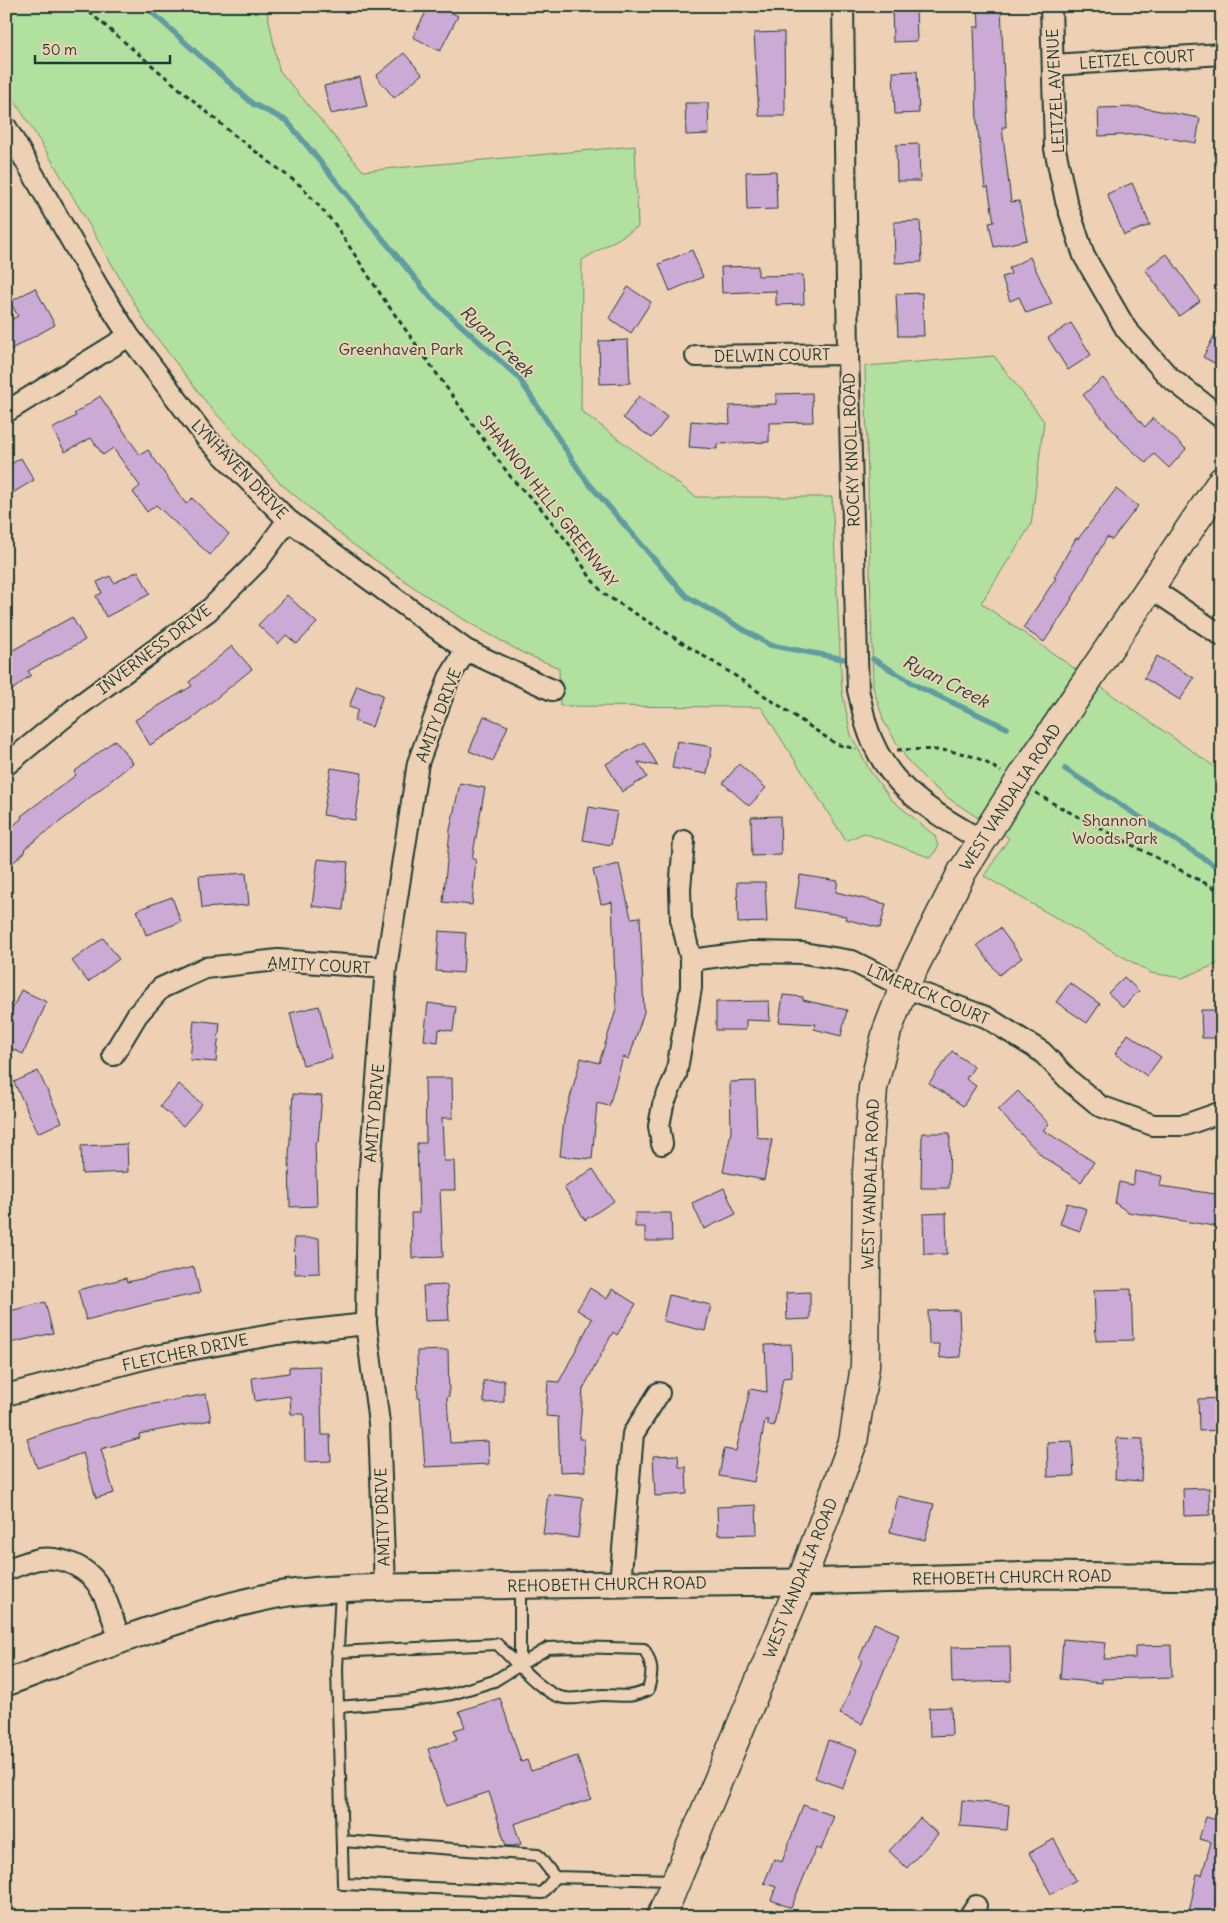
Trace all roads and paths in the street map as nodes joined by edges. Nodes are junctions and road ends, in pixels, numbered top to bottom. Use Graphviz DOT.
graph roads {
  1 [pos="82,6"];
  2 [pos="843,6"];
  3 [pos="1051,6"];
  4 [pos="1222,54"];
  5 [pos="1053,65"];
  6 [pos="6,128"];
  7 [pos="129,336"];
  8 [pos="848,354"];
  9 [pos="696,356"];
  10 [pos="6,412"];
  11 [pos="1222,418"];
  12 [pos="1222,481"];
  13 [pos="288,520"];
  14 [pos="1149,587"];
  15 [pos="1222,636"];
  16 [pos="466,650"];
  17 [pos="552,690"];
  18 [pos="877,750"];
  19 [pos="6,765"];
  20 [pos="1018,782"];
  21 [pos="684,841"];
  22 [pos="982,841"];
  23 [pos="1222,892"];
  24 [pos="691,960"];
  25 [pos="386,968"];
  26 [pos="904,987"];
  27 [pos="113,1055"];
  28 [pos="1222,1112"];
  29 [pos="662,1144"];
  30 [pos="366,1324"];
  31 [pos="659,1393"];
  32 [pos="6,1395"];
  33 [pos="6,1570"];
  34 [pos="1222,1577"];
  35 [pos="801,1582"];
  36 [pos="620,1584"];
  37 [pos="520,1585"];
  38 [pos="385,1587"];
  39 [pos="341,1589"];
  40 [pos="120,1640"];
  41 [pos="337,1652"];
  42 [pos="520,1665"];
  43 [pos="6,1683"];
  44 [pos="338,1707"];
  45 [pos="342,1842"];
  46 [pos="555,1877"];
  47 [pos="677,1880"];
  48 [pos="662,1917"];
  1 -- 18 [label="path, SHANNON HILLS GREENWAY"];
  2 -- 8 [label="street, ROCKY KNOLL ROAD"];
  3 -- 5 [label="street, LEITZEL AVENUE"];
  4 -- 5 [label="street, LEITZEL COURT"];
  5 -- 11 [label="street, LEITZEL AVENUE"];
  6 -- 7 [label="street, LYNHAVEN DRIVE"];
  7 -- 10 [label="street"];
  7 -- 13 [label="street, LYNHAVEN DRIVE"];
  8 -- 9 [label="street, DELWIN COURT"];
  8 -- 18 [label="street, ROCKY KNOLL ROAD"];
  12 -- 14 [label="main road, WEST VANDALIA ROAD"];
  13 -- 16 [label="street, LYNHAVEN DRIVE"];
  13 -- 19 [label="street, INVERNESS DRIVE"];
  14 -- 15 [label="street"];
  14 -- 20 [label="main road, WEST VANDALIA ROAD"];
  16 -- 17 [label="street, LYNHAVEN DRIVE"];
  16 -- 25 [label="street, AMITY DRIVE"];
  18 -- 20 [label="path, SHANNON HILLS GREENWAY"];
  18 -- 22 [label="street, ROCKY KNOLL ROAD"];
  20 -- 22 [label="main road, WEST VANDALIA ROAD"];
  20 -- 23 [label="path, SHANNON HILLS GREENWAY"];
  21 -- 24 [label="street"];
  22 -- 26 [label="main road, WEST VANDALIA ROAD"];
  24 -- 26 [label="street, LIMERICK COURT"];
  24 -- 29 [label="street"];
  25 -- 27 [label="street, AMITY COURT"];
  25 -- 30 [label="street, AMITY DRIVE"];
  26 -- 28 [label="street, LIMERICK COURT"];
  26 -- 35 [label="main road, WEST VANDALIA ROAD"];
  30 -- 32 [label="street, FLETCHER DRIVE"];
  30 -- 38 [label="street, AMITY DRIVE"];
  31 -- 36 [label="street"];
  33 -- 40 [label="street"];
  34 -- 35 [label="street, REHOBETH CHURCH ROAD"];
  35 -- 36 [label="street, REHOBETH CHURCH ROAD"];
  35 -- 47 [label="main road, WEST VANDALIA ROAD"];
  36 -- 37 [label="street, REHOBETH CHURCH ROAD"];
  37 -- 38 [label="street, REHOBETH CHURCH ROAD"];
  37 -- 42 [label="lane"];
  38 -- 39 [label="street, REHOBETH CHURCH ROAD"];
  39 -- 40 [label="street, REHOBETH CHURCH ROAD"];
  39 -- 41 [label="lane"];
  40 -- 43 [label="street, REHOBETH CHURCH ROAD"];
  41 -- 42 [label="lane"];
  41 -- 44 [label="lane"];
  42 -- 42 [label="lane"];
  42 -- 44 [label="lane"];
  44 -- 45 [label="lane"];
  45 -- 46 [label="lane"];
  45 -- 46 [label="lane"];
  46 -- 47 [label="lane"];
  47 -- 48 [label="main road, WEST VANDALIA ROAD"];
}
